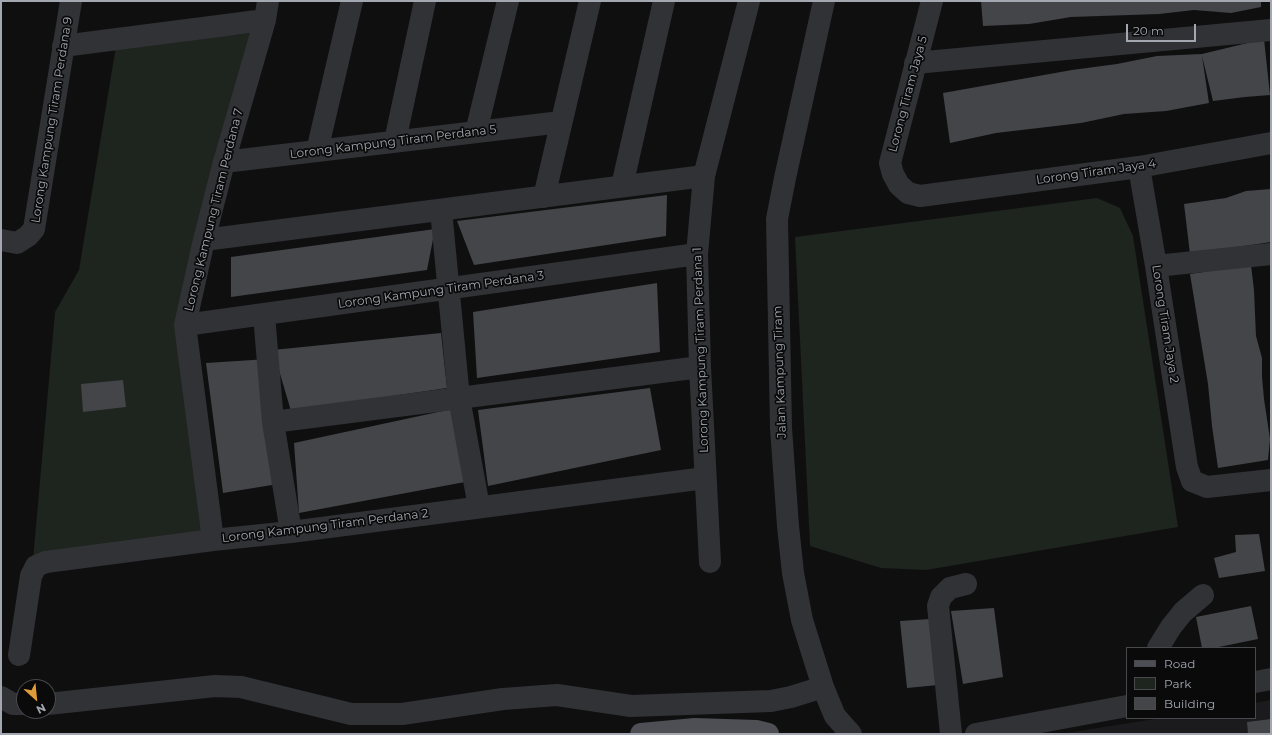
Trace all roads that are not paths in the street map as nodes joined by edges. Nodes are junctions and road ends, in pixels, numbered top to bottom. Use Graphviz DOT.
graph roads {
  1 [pos="71,1"];
  2 [pos="352,1"];
  3 [pos="425,1"];
  4 [pos="508,1"];
  5 [pos="590,1"];
  6 [pos="664,1"];
  7 [pos="749,1"];
  8 [pos="824,1"];
  9 [pos="932,1"];
  10 [pos="267,10"];
  11 [pos="1271,30"];
  12 [pos="63,46"];
  13 [pos="915,63"];
  14 [pos="561,122"];
  15 [pos="476,132"];
  16 [pos="395,141"];
  17 [pos="1271,143"];
  18 [pos="317,150"];
  19 [pos="224,162"];
  20 [pos="1139,167"];
  21 [pos="704,176"];
  22 [pos="622,186"];
  23 [pos="920,196"];
  24 [pos="544,197"];
  25 [pos="441,210"];
  26 [pos="1,240"];
  27 [pos="204,240"];
  28 [pos="697,254"];
  29 [pos="1271,254"];
  30 [pos="1156,266"];
  31 [pos="447,289"];
  32 [pos="264,315"];
  33 [pos="185,325"];
  34 [pos="700,367"];
  35 [pos="459,398"];
  36 [pos="273,422"];
  37 [pos="705,478"];
  38 [pos="1271,480"];
  39 [pos="479,507"];
  40 [pos="291,532"];
  41 [pos="213,540"];
  42 [pos="710,562"];
  43 [pos="966,584"];
  44 [pos="1203,595"];
  45 [pos="1159,647"];
  46 [pos="19,655"];
  47 [pos="1271,679"];
  48 [pos="1256,682"];
  49 [pos="823,687"];
  50 [pos="1,697"];
  51 [pos="56,703"];
  52 [pos="16,704"];
  53 [pos="1126,706"];
  54 [pos="641,734"];
  55 [pos="768,734"];
  56 [pos="851,734"];
  57 [pos="951,734"];
  58 [pos="976,734"];
  1 -- 12 [label="street, Lorong Kampung Tiram Perdana 9"];
  2 -- 18 [label="street"];
  3 -- 16 [label="street"];
  4 -- 15 [label="street"];
  5 -- 14 [label="street"];
  6 -- 22 [label="street"];
  7 -- 21 [label="street, Lorong Kampung Tiram Perdana 1"];
  8 -- 49 [label="street, Jalan Kampung Tiram"];
  9 -- 13 [label="street, Lorong Tiram Jaya 5"];
  10 -- 12 [label="street"];
  10 -- 19 [label="street, Lorong Kampung Tiram Perdana 7"];
  11 -- 13 [label="street"];
  12 -- 26 [label="street, Lorong Kampung Tiram Perdana 9"];
  13 -- 23 [label="street, Lorong Tiram Jaya 5"];
  14 -- 15 [label="street, Lorong Kampung Tiram Perdana 5"];
  14 -- 24 [label="street"];
  15 -- 16 [label="street, Lorong Kampung Tiram Perdana 5"];
  16 -- 18 [label="street, Lorong Kampung Tiram Perdana 5"];
  17 -- 20 [label="street, Lorong Tiram Jaya 4"];
  18 -- 19 [label="street, Lorong Kampung Tiram Perdana 5"];
  19 -- 27 [label="street, Lorong Kampung Tiram Perdana 7"];
  20 -- 23 [label="street, Lorong Tiram Jaya 4"];
  20 -- 30 [label="street, Lorong Tiram Jaya 2"];
  21 -- 22 [label="street"];
  21 -- 28 [label="street, Lorong Kampung Tiram Perdana 1"];
  22 -- 24 [label="street"];
  24 -- 25 [label="street"];
  25 -- 27 [label="street"];
  25 -- 31 [label="street"];
  27 -- 33 [label="street, Lorong Kampung Tiram Perdana 7"];
  28 -- 31 [label="street, Lorong Kampung Tiram Perdana 3"];
  28 -- 34 [label="street, Lorong Kampung Tiram Perdana 1"];
  29 -- 30 [label="street"];
  30 -- 38 [label="street, Lorong Tiram Jaya 2"];
  31 -- 32 [label="street, Lorong Kampung Tiram Perdana 3"];
  31 -- 35 [label="street"];
  32 -- 33 [label="street, Lorong Kampung Tiram Perdana 3"];
  32 -- 36 [label="street"];
  33 -- 41 [label="street, Lorong Kampung Tiram Perdana 7"];
  34 -- 35 [label="street"];
  34 -- 37 [label="street, Lorong Kampung Tiram Perdana 1"];
  35 -- 36 [label="street"];
  35 -- 39 [label="street"];
  36 -- 40 [label="street"];
  37 -- 39 [label="street, Lorong Kampung Tiram Perdana 2"];
  37 -- 42 [label="street, Lorong Kampung Tiram Perdana 1"];
  39 -- 40 [label="street, Lorong Kampung Tiram Perdana 2"];
  40 -- 41 [label="street, Lorong Kampung Tiram Perdana 2"];
  41 -- 46 [label="street, Lorong Kampung Tiram Perdana 2"];
  43 -- 57 [label="street"];
  44 -- 45 [label="street"];
  47 -- 48 [label="street"];
  49 -- 51 [label="street"];
  49 -- 56 [label="street, Jalan Kampung Tiram"];
  50 -- 52 [label="street"];
  53 -- 58 [label="street"];
  54 -- 55 [label="main road"];
}
